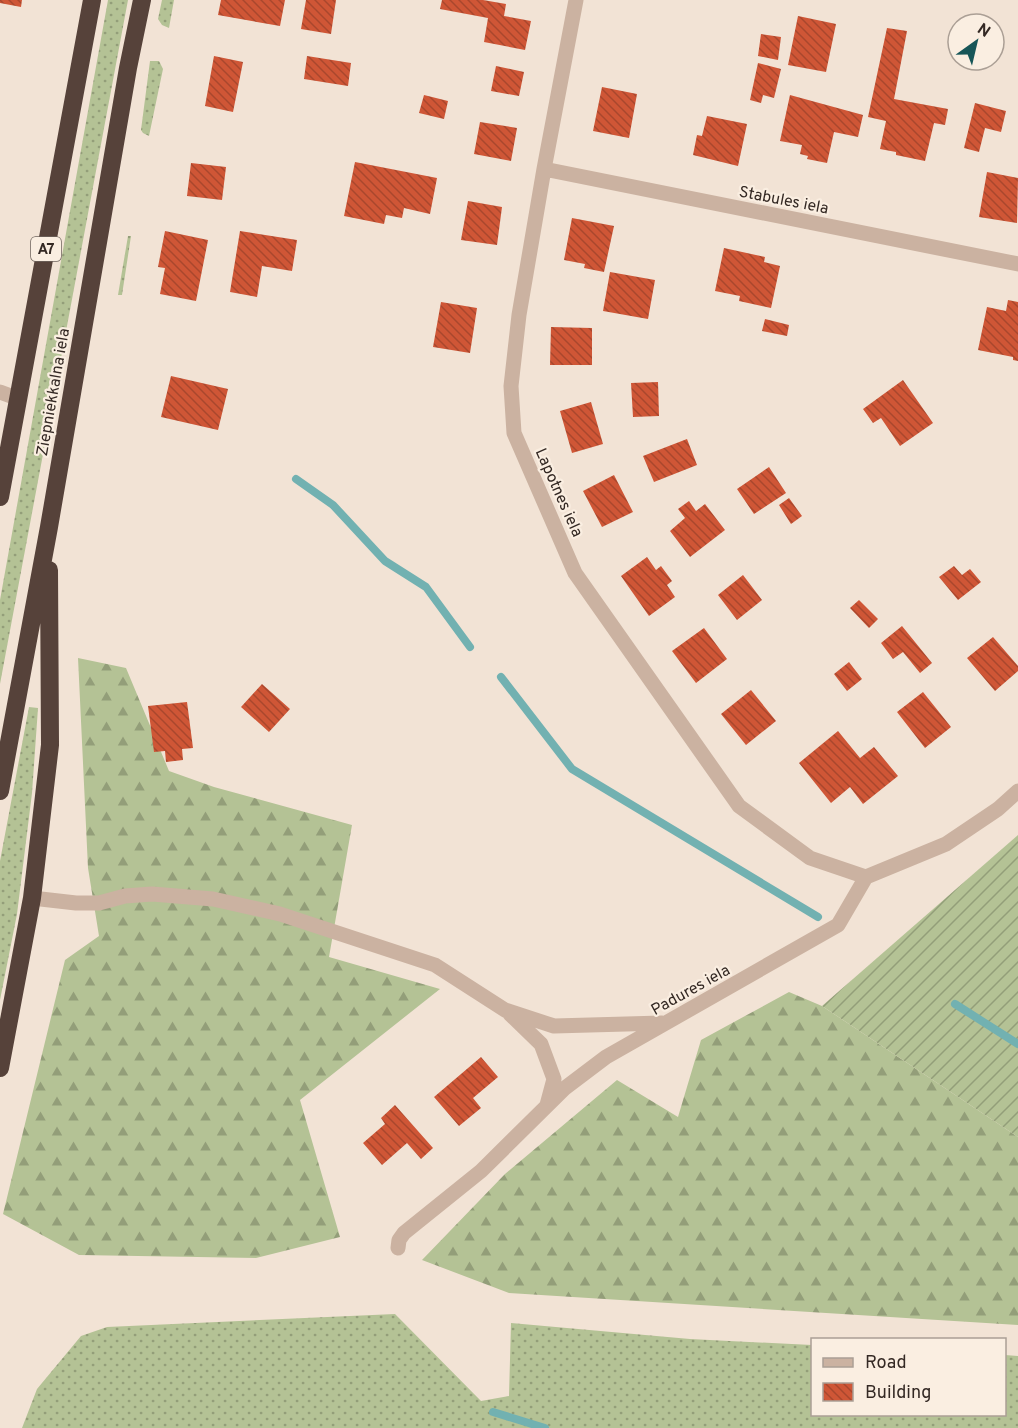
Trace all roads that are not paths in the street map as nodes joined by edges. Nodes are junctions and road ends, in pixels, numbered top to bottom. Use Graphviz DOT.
graph roads {
  1 [pos="93,0"];
  2 [pos="142,0"];
  3 [pos="576,0"];
  4 [pos="544,169"];
  5 [pos="1018,264"];
  6 [pos="0,392"];
  7 [pos="18,399"];
  8 [pos="0,497"];
  9 [pos="49,527"];
  10 [pos="0,791"];
  11 [pos="1018,791"];
  12 [pos="866,877"];
  13 [pos="32,898"];
  14 [pos="505,1010"];
  15 [pos="666,1023"];
  16 [pos="0,1068"];
  17 [pos="546,1108"];
  18 [pos="398,1248"];
  1 -- 7 [label="highway, Ziepniekkalna iela / A7"];
  2 -- 9 [label="highway, Ziepniekkalna iela"];
  3 -- 4 [label="street, Lapotnes iela"];
  4 -- 5 [label="street, Stabules iela"];
  4 -- 12 [label="street, Lapotnes iela"];
  6 -- 7 [label="street"];
  7 -- 8 [label="highway, Ziepniekkalna iela / A7"];
  9 -- 10 [label="highway, Ziepniekkalna iela"];
  9 -- 13 [label="highway"];
  11 -- 12 [label="street"];
  12 -- 15 [label="street, Padures iela"];
  13 -- 14 [label="street"];
  13 -- 16 [label="highway"];
  14 -- 15 [label="street"];
  14 -- 17 [label="street"];
  15 -- 17 [label="street, Padures iela"];
  17 -- 18 [label="street, Padures iela"];
}
